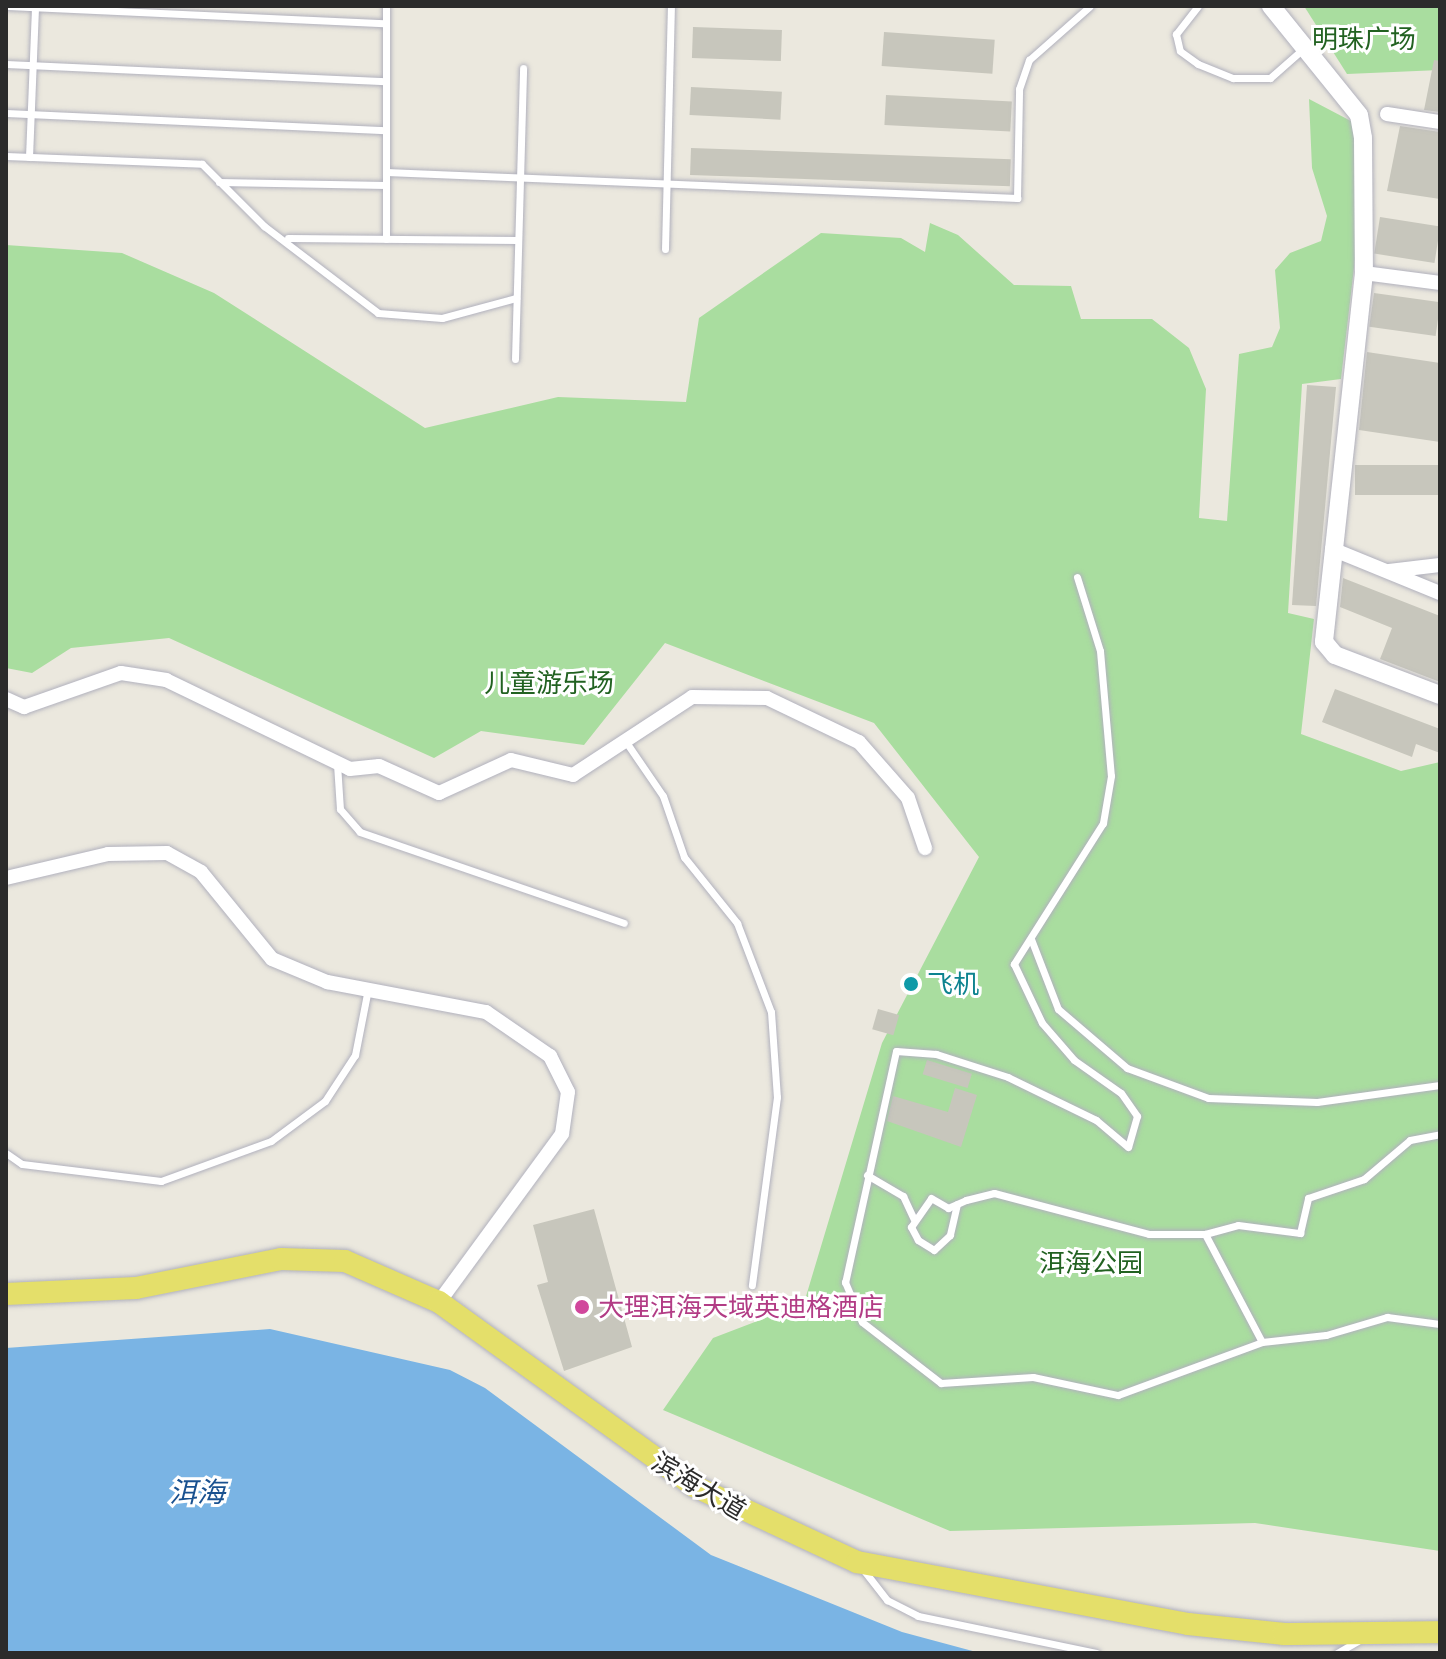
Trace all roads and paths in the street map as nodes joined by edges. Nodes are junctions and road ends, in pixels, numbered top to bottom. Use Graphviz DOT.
graph roads {
  1 [pos="6,6"];
  2 [pos="386,6"];
  3 [pos="671,6"];
  4 [pos="1090,6"];
  5 [pos="1198,6"];
  6 [pos="1271,6"];
  7 [pos="35,7"];
  8 [pos="386,23"];
  9 [pos="1305,47"];
  10 [pos="6,64"];
  11 [pos="33,66"];
  12 [pos="523,68"];
  13 [pos="386,81"];
  14 [pos="6,113"];
  15 [pos="1387,114"];
  16 [pos="31,115"];
  17 [pos="1440,122"];
  18 [pos="386,130"];
  19 [pos="6,156"];
  20 [pos="29,157"];
  21 [pos="386,172"];
  22 [pos="520,177"];
  23 [pos="219,182"];
  24 [pos="666,184"];
  25 [pos="386,185"];
  26 [pos="281,238"];
  27 [pos="386,239"];
  28 [pos="518,240"];
  29 [pos="665,249"];
  30 [pos="1364,273"];
  31 [pos="1440,283"];
  32 [pos="516,298"];
  33 [pos="515,359"];
  34 [pos="1332,549"];
  35 [pos="1440,565"];
  36 [pos="1385,572"];
  37 [pos="1077,577"];
  38 [pos="1440,593"];
  39 [pos="1440,695"];
  40 [pos="6,699"];
  41 [pos="626,742"];
  42 [pos="337,762"];
  43 [pos="925,848"];
  44 [pos="6,878"];
  45 [pos="624,923"];
  46 [pos="1031,939"];
  47 [pos="368,989"];
  48 [pos="1440,1085"];
  49 [pos="1440,1134"];
  50 [pos="6,1153"];
  51 [pos="867,1175"];
  52 [pos="957,1204"];
  53 [pos="914,1220"];
  54 [pos="1205,1234"];
  55 [pos="752,1285"];
  56 [pos="6,1294"];
  57 [pos="439,1302"];
  58 [pos="1440,1324"];
  59 [pos="1262,1342"];
  60 [pos="857,1562"];
  61 [pos="1440,1632"];
  62 [pos="1370,1633"];
  63 [pos="1096,1653"];
  64 [pos="1337,1653"];
  1 -- 7 [label="lane"];
  2 -- 8 [label="lane"];
  3 -- 24 [label="lane"];
  4 -- 24 [label="lane"];
  5 -- 9 [label="lane"];
  6 -- 9 [label="street"];
  7 -- 8 [label="lane"];
  7 -- 11 [label="lane"];
  8 -- 13 [label="lane"];
  9 -- 30 [label="street"];
  10 -- 11 [label="lane"];
  11 -- 13 [label="lane"];
  11 -- 16 [label="lane"];
  12 -- 22 [label="lane"];
  13 -- 18 [label="lane"];
  14 -- 16 [label="lane"];
  15 -- 17 [label="street"];
  16 -- 18 [label="lane"];
  16 -- 20 [label="lane"];
  18 -- 21 [label="lane"];
  19 -- 20 [label="lane"];
  20 -- 23 [label="lane"];
  21 -- 22 [label="lane"];
  21 -- 25 [label="lane"];
  22 -- 24 [label="lane"];
  22 -- 28 [label="lane"];
  23 -- 25 [label="lane"];
  23 -- 26 [label="lane"];
  24 -- 29 [label="lane"];
  25 -- 27 [label="lane"];
  26 -- 27 [label="lane"];
  26 -- 32 [label="lane"];
  27 -- 28 [label="lane"];
  28 -- 32 [label="lane"];
  30 -- 31 [label="street"];
  30 -- 34 [label="street"];
  32 -- 33 [label="lane"];
  34 -- 36 [label="street"];
  34 -- 39 [label="street"];
  35 -- 36 [label="street"];
  36 -- 38 [label="street"];
  37 -- 46 [label="lane"];
  40 -- 42 [label="street"];
  41 -- 42 [label="street"];
  41 -- 43 [label="street"];
  41 -- 55 [label="lane"];
  42 -- 45 [label="lane"];
  44 -- 47 [label="street"];
  46 -- 48 [label="lane"];
  46 -- 51 [label="lane"];
  47 -- 50 [label="lane"];
  47 -- 57 [label="street"];
  49 -- 54 [label="lane"];
  51 -- 53 [label="lane"];
  51 -- 59 [label="lane"];
  52 -- 53 [label="lane"];
  52 -- 53 [label="lane"];
  52 -- 54 [label="lane"];
  54 -- 59 [label="lane"];
  56 -- 57 [label="main road, 滨海大道"];
  57 -- 60 [label="main road, 滨海大道"];
  58 -- 59 [label="lane"];
  60 -- 62 [label="main road, 滨海大道"];
  60 -- 63 [label="lane"];
  61 -- 62 [label="main road, 滨海大道"];
  62 -- 64 [label="lane"];
}
